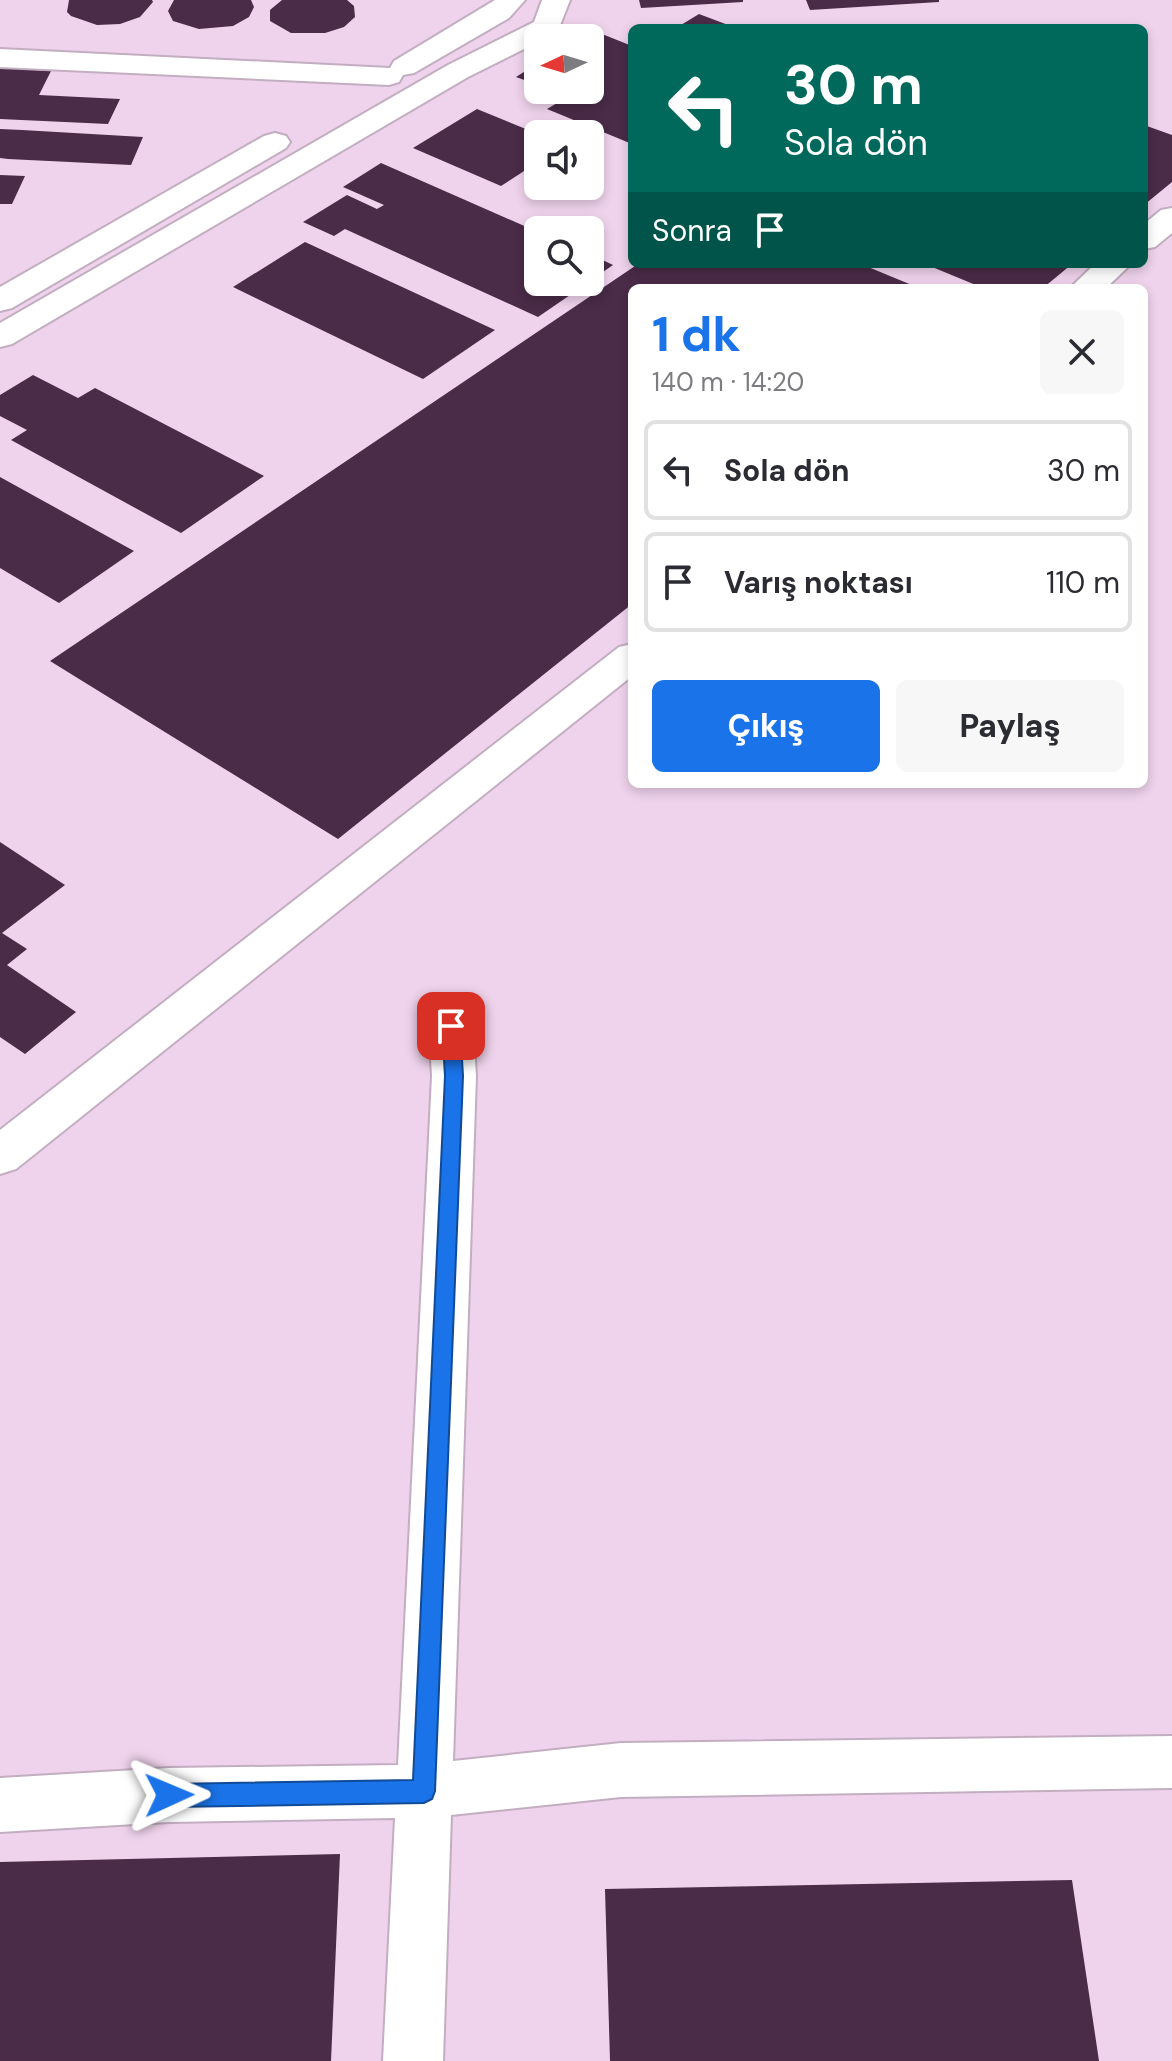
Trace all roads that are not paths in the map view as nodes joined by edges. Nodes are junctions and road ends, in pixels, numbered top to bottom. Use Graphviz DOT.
graph roads {
  1 [pos="511,0"];
  2 [pos="556,0"];
  3 [pos="0,58"];
  4 [pos="389,76"];
  5 [pos="349,99"];
  6 [pos="295,130"];
  7 [pos="1172,217"];
  8 [pos="1148,237"];
  9 [pos="1110,268"];
  10 [pos="1091,284"];
  11 [pos="0,301"];
  12 [pos="0,337"];
  13 [pos="628,659"];
  14 [pos="451,1026"];
  15 [pos="0,1156"];
  16 [pos="1172,1762"];
  17 [pos="424,1791"];
  18 [pos="0,1805"];
  19 [pos="413,2061"];
  1 -- 4 [label="street"];
  2 -- 12 [label="street"];
  3 -- 4 [label="street"];
  4 -- 5 [label="street"];
  6 -- 11 [label="street"];
  7 -- 8 [label="street"];
  9 -- 10 [label="street"];
  13 -- 15 [label="street"];
  14 -- 17 [label="street"];
  16 -- 17 [label="street"];
  17 -- 18 [label="street"];
  17 -- 19 [label="street"];
}
